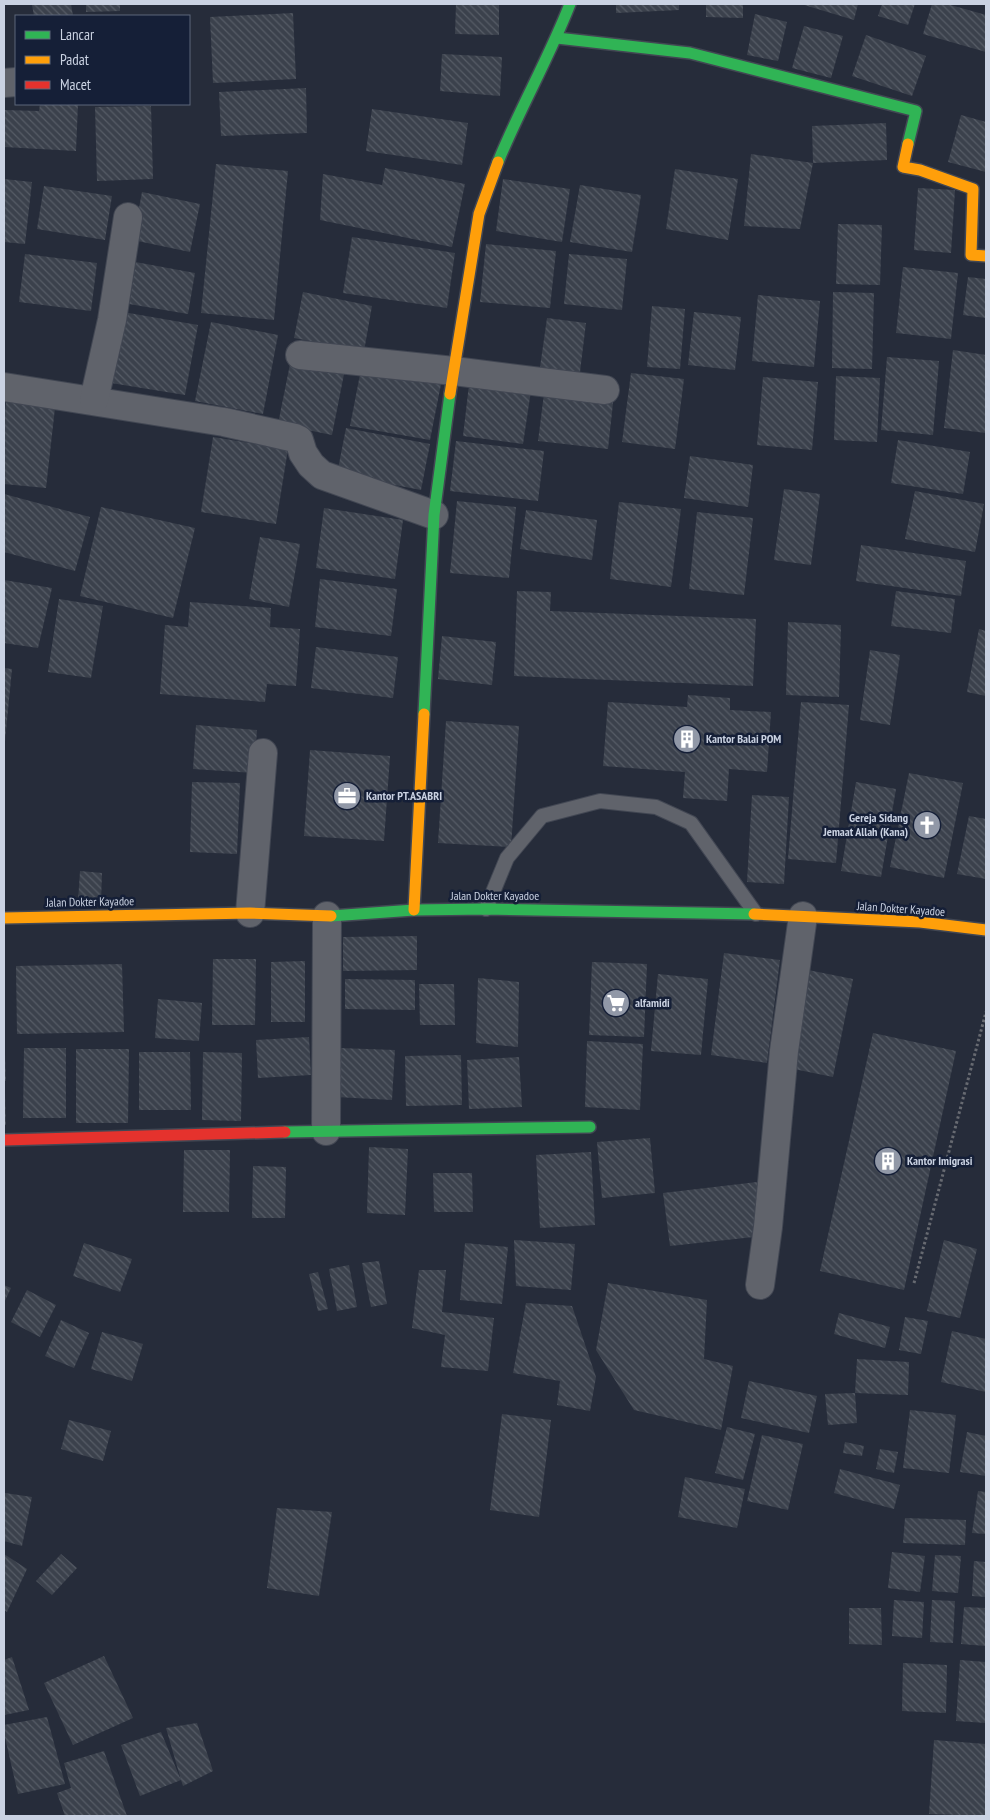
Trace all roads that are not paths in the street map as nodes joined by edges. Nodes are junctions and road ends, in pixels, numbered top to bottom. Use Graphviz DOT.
graph roads {
  1 [pos="570,4"];
  2 [pos="557,38"];
  3 [pos="128,217"];
  4 [pos="986,256"];
  5 [pos="300,355"];
  6 [pos="454,371"];
  7 [pos="4,387"];
  8 [pos="605,390"];
  9 [pos="94,400"];
  10 [pos="434,515"];
  11 [pos="263,753"];
  12 [pos="486,909"];
  13 [pos="414,910"];
  14 [pos="250,913"];
  15 [pos="756,914"];
  16 [pos="327,916"];
  17 [pos="803,916"];
  18 [pos="4,918"];
  19 [pos="986,930"];
  20 [pos="590,1127"];
  21 [pos="326,1131"];
  22 [pos="4,1140"];
  23 [pos="760,1285"];
  1 -- 2 [label="street"];
  2 -- 4 [label="street"];
  2 -- 6 [label="street"];
  3 -- 9 [label="street"];
  5 -- 6 [label="street"];
  6 -- 8 [label="street"];
  6 -- 10 [label="street"];
  7 -- 9 [label="street"];
  9 -- 10 [label="street"];
  10 -- 13 [label="street"];
  11 -- 14 [label="street"];
  12 -- 13 [label="street, Jalan Dokter Kayadoe"];
  12 -- 15 [label="street, Jalan Dokter Kayadoe"];
  12 -- 15 [label="lane"];
  13 -- 16 [label="street, Jalan Dokter Kayadoe"];
  14 -- 16 [label="street, Jalan Dokter Kayadoe"];
  14 -- 18 [label="street, Jalan Dokter Kayadoe"];
  15 -- 17 [label="street, Jalan Dokter Kayadoe"];
  16 -- 21 [label="street"];
  17 -- 19 [label="street, Jalan Dokter Kayadoe"];
  17 -- 23 [label="street"];
  20 -- 21 [label="street"];
  21 -- 22 [label="street"];
}
